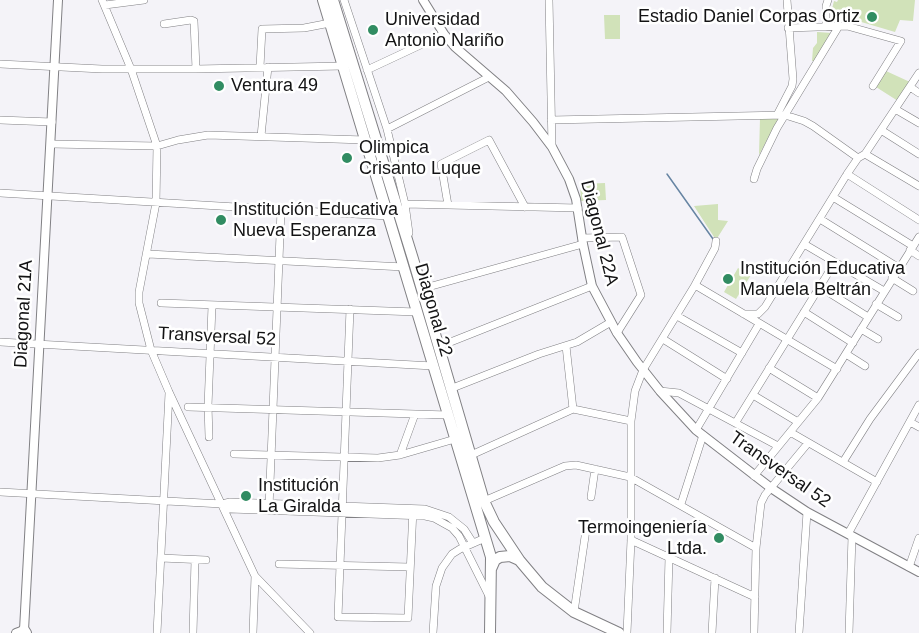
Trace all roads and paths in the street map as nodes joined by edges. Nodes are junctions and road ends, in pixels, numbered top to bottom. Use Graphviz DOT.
graph roads {
  1 [pos="58,0"];
  2 [pos="144,0"];
  3 [pos="323,0"];
  4 [pos="333,0"];
  5 [pos="344,0"];
  6 [pos="423,0"];
  7 [pos="549,0"];
  8 [pos="786,0"];
  9 [pos="828,0"];
  10 [pos="104,3"];
  11 [pos="330,23"];
  12 [pos="164,24"];
  13 [pos="839,26"];
  14 [pos="826,27"];
  15 [pos="788,28"];
  16 [pos="444,34"];
  17 [pos="0,64"];
  18 [pos="343,66"];
  19 [pos="55,67"];
  20 [pos="264,67"];
  21 [pos="131,69"];
  22 [pos="196,69"];
  23 [pos="367,70"];
  24 [pos="919,73"];
  25 [pos="489,77"];
  26 [pos="873,86"];
  27 [pos="910,87"];
  28 [pos="919,93"];
  29 [pos="895,109"];
  30 [pos="777,115"];
  31 [pos="785,115"];
  32 [pos="0,120"];
  33 [pos="551,120"];
  34 [pos="52,122"];
  35 [pos="533,122"];
  36 [pos="919,123"];
  37 [pos="387,129"];
  38 [pos="881,130"];
  39 [pos="261,136"];
  40 [pos="365,140"];
  41 [pos="51,144"];
  42 [pos="157,146"];
  43 [pos="552,147"];
  44 [pos="919,154"];
  45 [pos="862,156"];
  46 [pos="847,174"];
  47 [pos="754,179"];
  48 [pos="919,186"];
  49 [pos="0,193"];
  50 [pos="48,195"];
  51 [pos="833,197"];
  52 [pos="156,203"];
  53 [pos="405,204"];
  54 [pos="448,205"];
  55 [pos="525,207"];
  56 [pos="578,208"];
  57 [pos="282,210"];
  58 [pos="388,216"];
  59 [pos="820,219"];
  60 [pos="919,220"];
  61 [pos="919,237"];
  62 [pos="582,241"];
  63 [pos="716,241"];
  64 [pos="804,244"];
  65 [pos="911,248"];
  66 [pos="148,254"];
  67 [pos="919,256"];
  68 [pos="413,259"];
  69 [pos="280,261"];
  70 [pos="835,262"];
  71 [pos="404,267"];
  72 [pos="899,268"];
  73 [pos="892,278"];
  74 [pos="695,285"];
  75 [pos="592,286"];
  76 [pos="820,287"];
  77 [pos="421,289"];
  78 [pos="884,291"];
  79 [pos="913,291"];
  80 [pos="161,303"];
  81 [pos="876,304"];
  82 [pos="212,306"];
  83 [pos="278,307"];
  84 [pos="350,309"];
  85 [pos="417,312"];
  86 [pos="804,312"];
  87 [pos="744,314"];
  88 [pos="677,316"];
  89 [pos="868,317"];
  90 [pos="898,317"];
  91 [pos="611,322"];
  92 [pos="759,324"];
  93 [pos="861,329"];
  94 [pos="617,333"];
  95 [pos="663,339"];
  96 [pos="878,339"];
  97 [pos="786,340"];
  98 [pos="0,342"];
  99 [pos="853,343"];
  100 [pos="38,344"];
  101 [pos="566,346"];
  102 [pos="438,347"];
  103 [pos="151,350"];
  104 [pos="742,353"];
  105 [pos="919,353"];
  106 [pos="210,354"];
  107 [pos="846,354"];
  108 [pos="276,357"];
  109 [pos="349,361"];
  110 [pos="433,366"];
  111 [pos="865,366"];
  112 [pos="769,368"];
  113 [pos="837,369"];
  114 [pos="643,370"];
  115 [pos="727,379"];
  116 [pos="450,390"];
  117 [pos="660,391"];
  118 [pos="169,392"];
  119 [pos="753,395"];
  120 [pos="818,398"];
  121 [pos="919,405"];
  122 [pos="208,406"];
  123 [pos="188,407"];
  124 [pos="274,408"];
  125 [pos="573,408"];
  126 [pos="710,409"];
  127 [pos="347,411"];
  128 [pos="415,414"];
  129 [pos="448,415"];
  130 [pos="631,421"];
  131 [pos="736,422"];
  132 [pos="910,422"];
  133 [pos="798,423"];
  134 [pos="919,427"];
  135 [pos="790,432"];
  136 [pos="699,433"];
  137 [pos="209,437"];
  138 [pos="455,438"];
  139 [pos="808,443"];
  140 [pos="778,446"];
  141 [pos="234,454"];
  142 [pos="400,455"];
  143 [pos="273,456"];
  144 [pos="469,456"];
  145 [pos="345,458"];
  146 [pos="843,462"];
  147 [pos="595,469"];
  148 [pos="754,476"];
  149 [pos="630,477"];
  150 [pos="877,482"];
  151 [pos="771,488"];
  152 [pos="0,492"];
  153 [pos="31,493"];
  154 [pos="591,497"];
  155 [pos="163,501"];
  156 [pos="484,501"];
  157 [pos="222,504"];
  158 [pos="681,504"];
  159 [pos="269,507"];
  160 [pos="343,510"];
  161 [pos="413,512"];
  162 [pos="807,512"];
  163 [pos="494,522"];
  164 [pos="587,523"];
  165 [pos="850,535"];
  166 [pos="485,538"];
  167 [pos="919,538"];
  168 [pos="631,540"];
  169 [pos="473,543"];
  170 [pos="465,546"];
  171 [pos="756,548"];
  172 [pos="669,557"];
  173 [pos="161,558"];
  174 [pos="195,560"];
  175 [pos="206,560"];
  176 [pos="520,561"];
  177 [pos="279,564"];
  178 [pos="341,566"];
  179 [pos="410,567"];
  180 [pos="909,567"];
  181 [pos="491,569"];
  182 [pos="919,572"];
  183 [pos="255,576"];
  184 [pos="715,578"];
  185 [pos="755,597"];
  186 [pos="490,600"];
  187 [pos="574,612"];
  188 [pos="22,632"];
  189 [pos="157,633"];
  190 [pos="193,633"];
  191 [pos="253,633"];
  192 [pos="310,633"];
  193 [pos="433,633"];
  194 [pos="490,633"];
  195 [pos="619,633"];
  196 [pos="627,633"];
  197 [pos="667,633"];
  198 [pos="712,633"];
  199 [pos="754,633"];
  200 [pos="800,633"];
  201 [pos="849,633"];
  1 -- 19 [label="street, Diagonal 21A"];
  2 -- 10 [label="street"];
  3 -- 11 [label="main road, Diagonal 22"];
  4 -- 68 [label="main road, Diagonal 22"];
  5 -- 23 [label="street"];
  6 -- 16 [label="street, Diagonal 22A"];
  7 -- 33 [label="street"];
  8 -- 15 [label="street"];
  9 -- 14 [label="street"];
  10 -- 21 [label="street"];
  11 -- 18 [label="main road, Diagonal 22"];
  11 -- 20 [label="street"];
  12 -- 22 [label="street"];
  13 -- 14 [label="street"];
  13 -- 26 [label="street"];
  13 -- 31 [label="street"];
  14 -- 15 [label="street"];
  15 -- 30 [label="street"];
  16 -- 23 [label="street"];
  16 -- 25 [label="street, Diagonal 22A"];
  17 -- 19 [label="street"];
  18 -- 20 [label="street"];
  18 -- 40 [label="main road, Diagonal 22"];
  19 -- 21 [label="street"];
  19 -- 34 [label="street, Diagonal 21A"];
  20 -- 22 [label="street"];
  20 -- 39 [label="street"];
  21 -- 22 [label="street"];
  21 -- 42 [label="street"];
  23 -- 37 [label="street"];
  24 -- 27 [label="street"];
  25 -- 35 [label="street, Diagonal 22A"];
  25 -- 37 [label="street"];
  27 -- 28 [label="street"];
  27 -- 29 [label="street"];
  29 -- 36 [label="street"];
  29 -- 38 [label="street"];
  30 -- 31 [label="street"];
  30 -- 33 [label="street"];
  31 -- 45 [label="street"];
  31 -- 47 [label="street"];
  32 -- 34 [label="street"];
  33 -- 35 [label="street"];
  33 -- 43 [label="street"];
  34 -- 41 [label="street, Diagonal 21A"];
  35 -- 43 [label="street, Diagonal 22A"];
  37 -- 53 [label="street"];
  38 -- 44 [label="street"];
  38 -- 45 [label="street"];
  39 -- 40 [label="street"];
  39 -- 42 [label="street"];
  40 -- 58 [label="main road, Diagonal 22"];
  41 -- 42 [label="street"];
  41 -- 50 [label="street, Diagonal 21A"];
  42 -- 52 [label="street"];
  43 -- 56 [label="street, Diagonal 22A"];
  45 -- 46 [label="street"];
  45 -- 48 [label="street"];
  46 -- 51 [label="street"];
  46 -- 60 [label="street"];
  49 -- 50 [label="street"];
  50 -- 52 [label="street"];
  50 -- 100 [label="street, Diagonal 21A"];
  51 -- 59 [label="street"];
  51 -- 65 [label="street"];
  52 -- 57 [label="street"];
  52 -- 66 [label="street"];
  53 -- 54 [label="street"];
  53 -- 68 [label="street"];
  54 -- 55 [label="street"];
  54 -- 55 [label="street"];
  55 -- 56 [label="street"];
  56 -- 62 [label="street, Diagonal 22A"];
  57 -- 58 [label="street"];
  57 -- 69 [label="street"];
  58 -- 71 [label="main road, Diagonal 22"];
  59 -- 64 [label="street"];
  59 -- 72 [label="street"];
  61 -- 65 [label="street"];
  62 -- 75 [label="street, Diagonal 22A"];
  62 -- 77 [label="street"];
  62 -- 94 [label="street"];
  63 -- 74 [label="street"];
  64 -- 70 [label="street"];
  64 -- 87 [label="street"];
  65 -- 67 [label="street"];
  65 -- 72 [label="street"];
  66 -- 69 [label="street"];
  66 -- 103 [label="street"];
  68 -- 77 [label="main road, Diagonal 22"];
  69 -- 71 [label="street"];
  69 -- 83 [label="street"];
  70 -- 76 [label="street"];
  70 -- 78 [label="street"];
  71 -- 85 [label="main road, Diagonal 22"];
  72 -- 73 [label="street"];
  73 -- 78 [label="street"];
  73 -- 79 [label="street"];
  74 -- 87 [label="street"];
  74 -- 88 [label="street"];
  75 -- 91 [label="street, Diagonal 22A"];
  75 -- 102 [label="street"];
  76 -- 86 [label="street"];
  76 -- 89 [label="street"];
  77 -- 102 [label="main road, Diagonal 22"];
  78 -- 81 [label="street"];
  80 -- 82 [label="street"];
  81 -- 89 [label="street"];
  81 -- 90 [label="street"];
  82 -- 83 [label="street"];
  82 -- 106 [label="street"];
  83 -- 84 [label="street"];
  83 -- 108 [label="street"];
  84 -- 85 [label="street"];
  84 -- 109 [label="street"];
  85 -- 110 [label="main road, Diagonal 22"];
  86 -- 97 [label="street"];
  86 -- 99 [label="street"];
  87 -- 92 [label="street"];
  88 -- 95 [label="street"];
  88 -- 104 [label="street"];
  89 -- 93 [label="street"];
  91 -- 94 [label="street, Diagonal 22A"];
  91 -- 101 [label="street"];
  92 -- 97 [label="street"];
  92 -- 104 [label="street"];
  93 -- 96 [label="street"];
  93 -- 99 [label="street"];
  94 -- 114 [label="street, Diagonal 22A"];
  95 -- 114 [label="street"];
  95 -- 115 [label="street"];
  97 -- 112 [label="street"];
  97 -- 113 [label="street"];
  98 -- 100 [label="street, Transversal 52"];
  99 -- 107 [label="street"];
  100 -- 103 [label="street, Transversal 52"];
  100 -- 153 [label="street, Diagonal 21A"];
  101 -- 116 [label="street"];
  101 -- 125 [label="street"];
  102 -- 116 [label="main road, Diagonal 22"];
  103 -- 106 [label="street, Transversal 52"];
  103 -- 118 [label="street"];
  104 -- 115 [label="street"];
  105 -- 146 [label="street"];
  106 -- 108 [label="street, Transversal 52"];
  106 -- 122 [label="street"];
  107 -- 111 [label="street"];
  107 -- 113 [label="street"];
  108 -- 109 [label="street, Transversal 52"];
  108 -- 124 [label="street"];
  109 -- 110 [label="street, Transversal 52"];
  109 -- 127 [label="street"];
  110 -- 129 [label="main road, Diagonal 22"];
  112 -- 119 [label="street"];
  112 -- 120 [label="street"];
  113 -- 120 [label="street"];
  114 -- 117 [label="street, Transversal 52"];
  114 -- 130 [label="street"];
  115 -- 126 [label="street"];
  116 -- 144 [label="main road, Diagonal 22"];
  117 -- 126 [label="street"];
  117 -- 136 [label="street, Transversal 52"];
  118 -- 155 [label="street"];
  118 -- 157 [label="street"];
  119 -- 131 [label="street"];
  119 -- 133 [label="street"];
  120 -- 133 [label="street"];
  121 -- 132 [label="street"];
  122 -- 123 [label="street"];
  122 -- 124 [label="street"];
  122 -- 137 [label="street"];
  124 -- 127 [label="street"];
  124 -- 143 [label="street"];
  125 -- 130 [label="street"];
  125 -- 144 [label="street"];
  126 -- 131 [label="street"];
  126 -- 136 [label="street"];
  127 -- 128 [label="street"];
  127 -- 145 [label="street"];
  128 -- 129 [label="street"];
  128 -- 142 [label="street"];
  129 -- 138 [label="main road, Diagonal 22"];
  130 -- 149 [label="street"];
  131 -- 140 [label="street"];
  132 -- 134 [label="street"];
  132 -- 150 [label="street"];
  133 -- 135 [label="street"];
  135 -- 139 [label="street"];
  135 -- 140 [label="street"];
  136 -- 148 [label="street, Transversal 52"];
  136 -- 158 [label="street"];
  138 -- 142 [label="street"];
  138 -- 166 [label="main road, Diagonal 22"];
  139 -- 146 [label="street"];
  139 -- 151 [label="street"];
  140 -- 148 [label="street"];
  141 -- 143 [label="street"];
  142 -- 145 [label="street"];
  143 -- 145 [label="street"];
  143 -- 159 [label="street"];
  144 -- 156 [label="main road, Diagonal 22"];
  145 -- 160 [label="street"];
  146 -- 150 [label="street"];
  147 -- 149 [label="street"];
  147 -- 154 [label="street"];
  147 -- 156 [label="street"];
  148 -- 151 [label="street, Transversal 52"];
  149 -- 158 [label="street"];
  149 -- 168 [label="street"];
  150 -- 165 [label="street"];
  151 -- 162 [label="street, Transversal 52"];
  151 -- 171 [label="street"];
  152 -- 153 [label="street"];
  153 -- 155 [label="street"];
  153 -- 188 [label="street, Diagonal 21A"];
  155 -- 157 [label="street"];
  155 -- 173 [label="street"];
  156 -- 163 [label="main road, Diagonal 22"];
  157 -- 159 [label="street"];
  157 -- 183 [label="street"];
  158 -- 171 [label="street"];
  159 -- 160 [label="street"];
  160 -- 161 [label="street"];
  160 -- 178 [label="street"];
  161 -- 169 [label="street"];
  161 -- 170 [label="street"];
  161 -- 179 [label="street"];
  162 -- 165 [label="street, Transversal 52"];
  162 -- 200 [label="street"];
  163 -- 166 [label="main road"];
  163 -- 176 [label="main road, Diagonal 22"];
  164 -- 187 [label="street"];
  165 -- 180 [label="street, Transversal 52"];
  165 -- 201 [label="street"];
  166 -- 169 [label="street"];
  166 -- 181 [label="main road, Diagonal 22"];
  167 -- 180 [label="street"];
  168 -- 172 [label="street"];
  168 -- 196 [label="street"];
  169 -- 170 [label="street"];
  170 -- 186 [label="street"];
  170 -- 193 [label="street"];
  171 -- 185 [label="street"];
  172 -- 184 [label="street"];
  172 -- 197 [label="street"];
  173 -- 174 [label="street"];
  173 -- 189 [label="street"];
  174 -- 175 [label="street"];
  174 -- 190 [label="street"];
  176 -- 181 [label="main road"];
  176 -- 187 [label="main road, Diagonal 22"];
  177 -- 178 [label="street"];
  178 -- 179 [label="street"];
  178 -- 179 [label="street"];
  180 -- 182 [label="street, Transversal 52"];
  181 -- 186 [label="main road, Diagonal 22"];
  183 -- 191 [label="street"];
  183 -- 192 [label="street"];
  184 -- 185 [label="street"];
  184 -- 198 [label="street"];
  185 -- 199 [label="street"];
  186 -- 194 [label="main road, Diagonal 22"];
  187 -- 195 [label="main road, Diagonal 22"];
}
